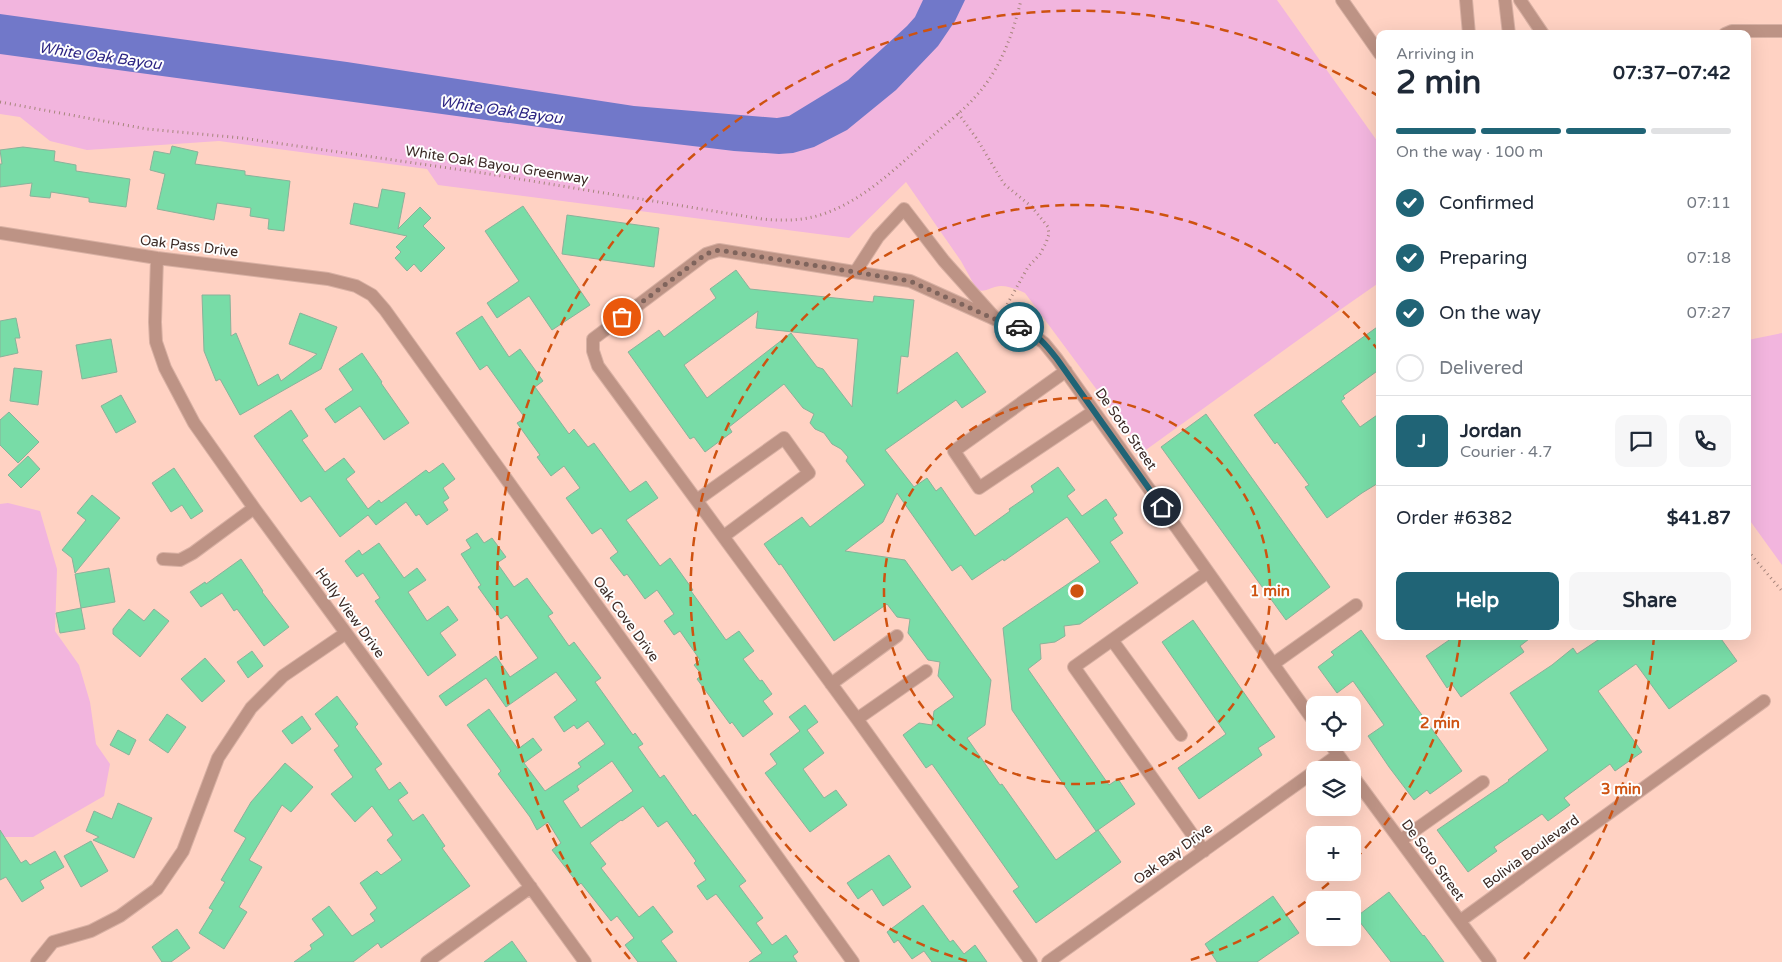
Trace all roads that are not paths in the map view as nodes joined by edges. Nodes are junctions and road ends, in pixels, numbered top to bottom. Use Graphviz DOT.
graph roads {
  1 [pos="1342,0"];
  2 [pos="1466,0"];
  3 [pos="1505,0"];
  4 [pos="1520,0"];
  5 [pos="1470,30"];
  6 [pos="1509,30"];
  7 [pos="1540,30"];
  8 [pos="1751,30"];
  9 [pos="1782,31"];
  10 [pos="1376,48"];
  11 [pos="0,232"];
  12 [pos="157,258"];
  13 [pos="856,271"];
  14 [pos="372,295"];
  15 [pos="999,321"];
  16 [pos="1066,371"];
  17 [pos="1094,411"];
  18 [pos="697,500"];
  19 [pos="254,508"];
  20 [pos="724,536"];
  21 [pos="163,559"];
  22 [pos="1208,572"];
  23 [pos="1356,605"];
  24 [pos="346,633"];
  25 [pos="897,636"];
  26 [pos="1112,640"];
  27 [pos="1273,664"];
  28 [pos="926,671"];
  29 [pos="831,684"];
  30 [pos="1764,701"];
  31 [pos="1306,710"];
  32 [pos="857,719"];
  33 [pos="1181,736"];
  34 [pos="1335,751"];
  35 [pos="1338,755"];
  36 [pos="1330,761"];
  37 [pos="1342,761"];
  38 [pos="1306,778"];
  39 [pos="1483,782"];
  40 [pos="1361,787"];
  41 [pos="1401,840"];
  42 [pos="1204,851"];
  43 [pos="531,887"];
  44 [pos="1460,921"];
  45 [pos="37,962"];
  46 [pos="427,962"];
  47 [pos="585,962"];
  48 [pos="853,962"];
  49 [pos="1031,962"];
  50 [pos="1048,962"];
  51 [pos="1490,962"];
  1 -- 10 [label="street"];
  2 -- 5 [label="street"];
  3 -- 6 [label="street"];
  4 -- 7 [label="street"];
  8 -- 9 [label="street"];
  11 -- 12 [label="street, Oak Pass Drive"];
  12 -- 14 [label="street, Oak Pass Drive"];
  12 -- 19 [label="street, Holly View Drive"];
  13 -- 15 [label="street, De Soto Street"];
  13 -- 15 [label="street"];
  13 -- 18 [label="street, De Soto Street"];
  14 -- 48 [label="street, Oak Cove Drive"];
  15 -- 16 [label="street, De Soto Street"];
  16 -- 17 [label="street, De Soto Street"];
  16 -- 17 [label="street"];
  17 -- 22 [label="street, De Soto Street"];
  18 -- 20 [label="street"];
  18 -- 20 [label="street"];
  19 -- 21 [label="street"];
  19 -- 24 [label="street, Holly View Drive"];
  20 -- 29 [label="street"];
  22 -- 26 [label="street"];
  22 -- 27 [label="street, De Soto Street"];
  23 -- 27 [label="street"];
  24 -- 43 [label="street, Holly View Drive"];
  24 -- 45 [label="street"];
  25 -- 29 [label="street"];
  26 -- 33 [label="street"];
  26 -- 42 [label="street"];
  27 -- 31 [label="street, De Soto Street"];
  28 -- 32 [label="street"];
  29 -- 32 [label="street"];
  30 -- 44 [label="street, Bolivia Boulevard"];
  32 -- 49 [label="street"];
  34 -- 35 [label="street"];
  35 -- 36 [label="street, Oak Bay Drive"];
  35 -- 37 [label="street"];
  38 -- 42 [label="street, Oak Bay Drive"];
  39 -- 41 [label="street"];
  40 -- 41 [label="street, De Soto Street"];
  41 -- 44 [label="street, De Soto Street"];
  42 -- 50 [label="street, Oak Bay Drive"];
  43 -- 46 [label="street"];
  43 -- 47 [label="street, Holly View Drive"];
  44 -- 51 [label="street, De Soto Street"];
}
